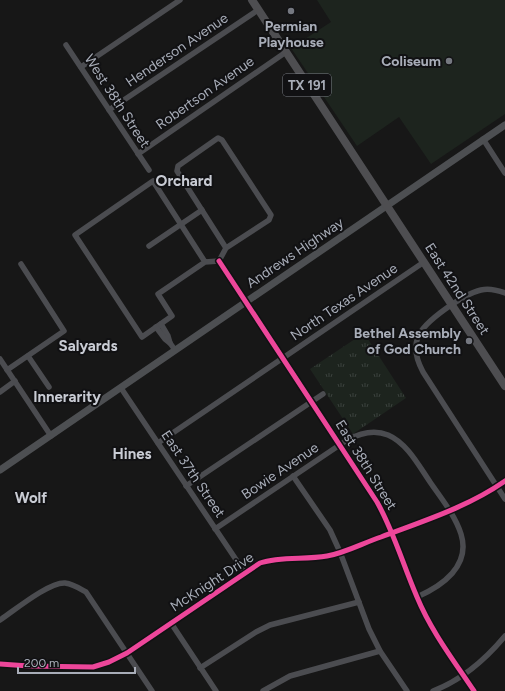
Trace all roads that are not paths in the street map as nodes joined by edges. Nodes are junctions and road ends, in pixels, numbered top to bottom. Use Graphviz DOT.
graph roads {
  1 [pos="180,0"];
  2 [pos="252,0"];
  3 [pos="258,10"];
  4 [pos="66,45"];
  5 [pos="286,52"];
  6 [pos="80,67"];
  7 [pos="109,110"];
  8 [pos="505,125"];
  9 [pos="484,139"];
  10 [pos="138,154"];
  11 [pos="148,170"];
  12 [pos="505,173"];
  13 [pos="387,206"];
  14 [pos="202,210"];
  15 [pos="180,224"];
  16 [pos="149,246"];
  17 [pos="226,248"];
  18 [pos="219,261"];
  19 [pos="205,262"];
  20 [pos="424,262"];
  21 [pos="21,264"];
  22 [pos="505,293"];
  23 [pos="246,302"];
  24 [pos="452,305"];
  25 [pos="158,325"];
  26 [pos="175,350"];
  27 [pos="28,356"];
  28 [pos="283,358"];
  29 [pos="0,359"];
  30 [pos="7,370"];
  31 [pos="15,381"];
  32 [pos="505,386"];
  33 [pos="49,387"];
  34 [pos="121,388"];
  35 [pos="0,392"];
  36 [pos="323,394"];
  37 [pos="312,401"];
  38 [pos="51,436"];
  39 [pos="158,443"];
  40 [pos="340,444"];
  41 [pos="0,470"];
  42 [pos="293,476"];
  43 [pos="505,481"];
  44 [pos="186,486"];
  45 [pos="497,486"];
  46 [pos="505,499"];
  47 [pos="449,510"];
  48 [pos="215,529"];
  49 [pos="392,532"];
  50 [pos="340,552"];
  51 [pos="245,573"];
  52 [pos="417,597"];
  53 [pos="359,602"];
  54 [pos="0,620"];
  55 [pos="171,623"];
  56 [pos="505,636"];
  57 [pos="380,651"];
  58 [pos="127,653"];
  59 [pos="0,664"];
  60 [pos="200,668"];
  61 [pos="463,675"];
  62 [pos="152,691"];
  63 [pos="216,691"];
  64 [pos="263,691"];
  65 [pos="407,691"];
  66 [pos="432,691"];
  67 [pos="474,691"];
  1 -- 6 [label="street"];
  2 -- 3 [label="highway, TX 191"];
  3 -- 5 [label="highway, TX 191"];
  3 -- 7 [label="street, Henderson Avenue"];
  4 -- 6 [label="street, West 38th Street"];
  5 -- 10 [label="street, Robertson Avenue"];
  5 -- 13 [label="highway, TX 191"];
  6 -- 7 [label="street, West 38th Street"];
  7 -- 10 [label="street, West 38th Street"];
  8 -- 9 [label="main road, Andrews Highway"];
  9 -- 12 [label="street"];
  9 -- 13 [label="main road, Andrews Highway"];
  10 -- 11 [label="street, West 38th Street"];
  13 -- 20 [label="highway, East 42nd Street / TX 191"];
  13 -- 23 [label="main road, Andrews Highway"];
  14 -- 15 [label="street"];
  14 -- 17 [label="street"];
  14 -- 17 [label="street"];
  15 -- 16 [label="street"];
  15 -- 19 [label="street"];
  15 -- 25 [label="street"];
  17 -- 18 [label="street"];
  18 -- 19 [label="street"];
  18 -- 23 [label="street"];
  19 -- 25 [label="street"];
  20 -- 24 [label="highway, East 42nd Street / TX 191"];
  20 -- 28 [label="street, North Texas Avenue"];
  21 -- 27 [label="street"];
  22 -- 24 [label="street"];
  23 -- 26 [label="main road, Andrews Highway"];
  23 -- 28 [label="street, East 38th Street"];
  24 -- 32 [label="highway, East 42nd Street / TX 191"];
  24 -- 45 [label="street"];
  25 -- 26 [label="street"];
  26 -- 34 [label="main road, Andrews Highway"];
  27 -- 30 [label="street"];
  27 -- 33 [label="street"];
  28 -- 37 [label="street, East 38th Street"];
  28 -- 39 [label="street, North Texas Avenue"];
  29 -- 30 [label="street"];
  30 -- 31 [label="street"];
  31 -- 35 [label="street"];
  31 -- 38 [label="street"];
  34 -- 38 [label="main road, Andrews Highway"];
  34 -- 39 [label="street, East 37th Street"];
  36 -- 37 [label="street"];
  37 -- 40 [label="street, East 38th Street"];
  37 -- 44 [label="street"];
  38 -- 41 [label="main road, Andrews Highway"];
  39 -- 44 [label="street, East 37th Street"];
  40 -- 42 [label="street, Bowie Avenue"];
  40 -- 47 [label="street, Bowie Avenue"];
  40 -- 49 [label="street, East 38th Street"];
  42 -- 48 [label="street, Bowie Avenue"];
  42 -- 50 [label="street"];
  43 -- 45 [label="street, McKnight Drive"];
  44 -- 48 [label="street, East 37th Street"];
  45 -- 46 [label="street"];
  45 -- 47 [label="street, McKnight Drive"];
  47 -- 49 [label="street, McKnight Drive"];
  47 -- 52 [label="street, Bowie Avenue"];
  48 -- 51 [label="street, East 37th Street"];
  49 -- 50 [label="street, McKnight Drive"];
  49 -- 52 [label="street, East 38th Street"];
  50 -- 51 [label="street, McKnight Drive"];
  50 -- 53 [label="street"];
  51 -- 55 [label="street, McKnight Drive"];
  52 -- 61 [label="street, East 38th Street"];
  53 -- 57 [label="street"];
  53 -- 60 [label="street"];
  54 -- 58 [label="street"];
  55 -- 58 [label="street, McKnight Drive"];
  55 -- 60 [label="street"];
  56 -- 61 [label="street"];
  57 -- 64 [label="street"];
  57 -- 65 [label="street"];
  58 -- 59 [label="street, McKnight Drive"];
  58 -- 62 [label="street"];
  60 -- 63 [label="street"];
  61 -- 66 [label="street"];
  61 -- 67 [label="street, East 38th Street"];
}
